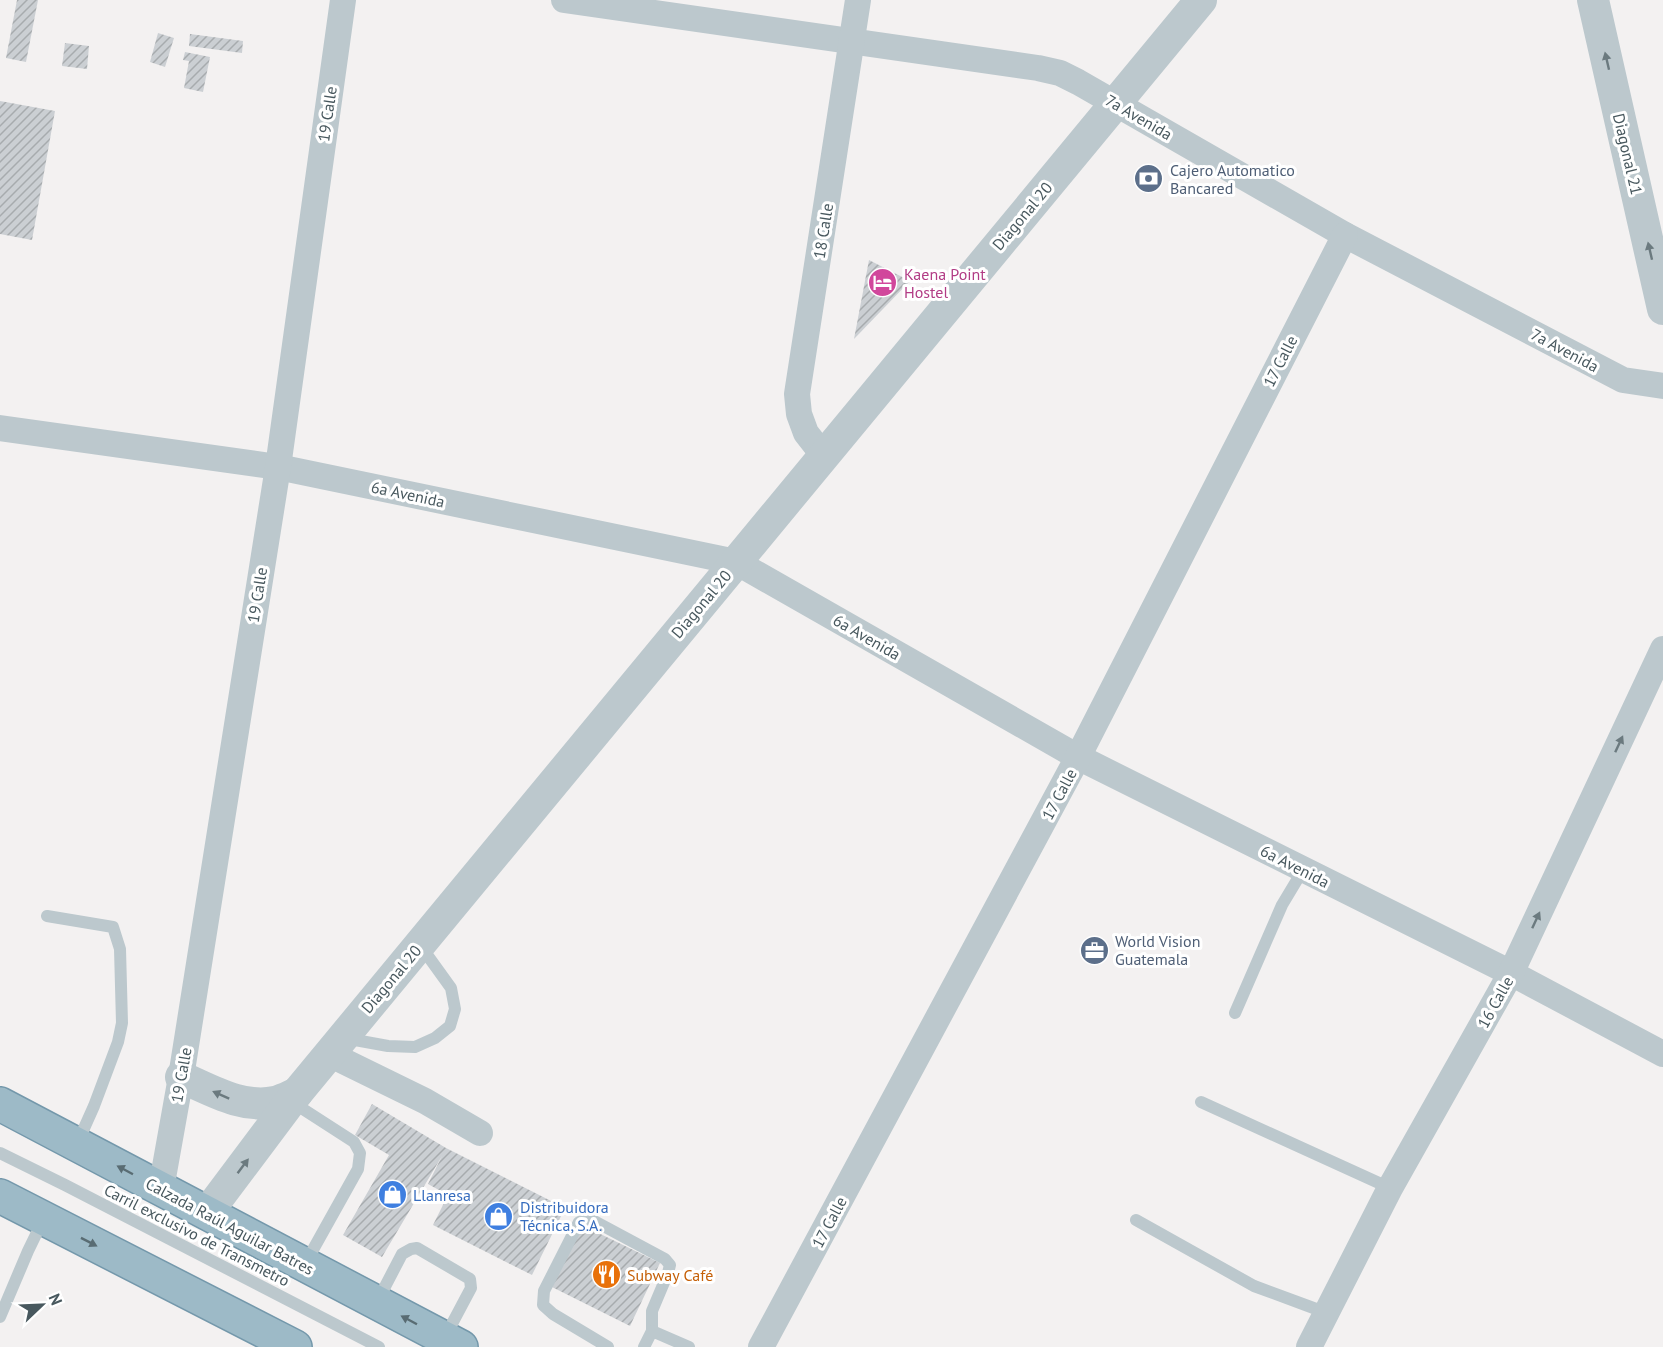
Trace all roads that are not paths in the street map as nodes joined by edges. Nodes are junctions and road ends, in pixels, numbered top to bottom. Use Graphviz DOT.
graph roads {
  1 [pos="343,0"];
  2 [pos="564,0"];
  3 [pos="858,0"];
  4 [pos="1201,0"];
  5 [pos="1593,0"];
  6 [pos="852,41"];
  7 [pos="1115,104"];
  8 [pos="1345,235"];
  9 [pos="1663,309"];
  10 [pos="1663,386"];
  11 [pos="0,428"];
  12 [pos="824,456"];
  13 [pos="278,467"];
  14 [pos="736,562"];
  15 [pos="1663,649"];
  16 [pos="1078,757"];
  17 [pos="1304,870"];
  18 [pos="47,916"];
  19 [pos="420,944"];
  20 [pos="1511,973"];
  21 [pos="1235,1013"];
  22 [pos="336,1046"];
  23 [pos="1663,1054"];
  24 [pos="181,1077"];
  25 [pos="294,1097"];
  26 [pos="1201,1102"];
  27 [pos="0,1104"];
  28 [pos="480,1133"];
  29 [pos="77,1145"];
  30 [pos="0,1153"];
  31 [pos="1390,1188"];
  32 [pos="161,1189"];
  33 [pos="0,1196"];
  34 [pos="207,1213"];
  35 [pos="44,1219"];
  36 [pos="1136,1220"];
  37 [pos="304,1265"];
  38 [pos="376,1303"];
  39 [pos="1327,1313"];
  40 [pos="0,1317"];
  41 [pos="652,1331"];
  42 [pos="258,1338"];
  43 [pos="453,1343"];
  44 [pos="296,1347"];
  45 [pos="379,1347"];
  46 [pos="608,1347"];
  47 [pos="644,1347"];
  48 [pos="689,1347"];
  49 [pos="761,1347"];
  50 [pos="1309,1347"];
  1 -- 13 [label="street, 19 Calle"];
  2 -- 6 [label="street, 7a Avenida"];
  3 -- 6 [label="street, 18 Calle"];
  4 -- 7 [label="street, Diagonal 20"];
  9 -- 5 [label="street, Diagonal 21, one-way"];
  6 -- 7 [label="street, 7a Avenida"];
  6 -- 12 [label="street, 18 Calle"];
  7 -- 8 [label="street, 7a Avenida"];
  7 -- 12 [label="street, Diagonal 20"];
  8 -- 10 [label="street, 7a Avenida"];
  8 -- 16 [label="street, 17 Calle"];
  11 -- 13 [label="street, 6a Avenida"];
  12 -- 14 [label="street, Diagonal 20"];
  13 -- 14 [label="street, 6a Avenida"];
  13 -- 24 [label="street, 19 Calle"];
  14 -- 16 [label="street, 6a Avenida"];
  14 -- 19 [label="street, Diagonal 20"];
  20 -- 15 [label="street, 16 Calle, one-way"];
  16 -- 17 [label="street, 6a Avenida"];
  16 -- 49 [label="street, 17 Calle"];
  17 -- 20 [label="street, 6a Avenida"];
  17 -- 21 [label="lane"];
  18 -- 29 [label="lane"];
  19 -- 22 [label="street, Diagonal 20"];
  19 -- 22 [label="lane"];
  20 -- 23 [label="street, 6a Avenida"];
  20 -- 31 [label="street, 16 Calle"];
  22 -- 25 [label="street, Diagonal 20"];
  22 -- 28 [label="street"];
  25 -- 24 [label="street, one-way"];
  24 -- 32 [label="street, 19 Calle"];
  34 -- 25 [label="street, Diagonal 20, one-way"];
  25 -- 37 [label="lane"];
  26 -- 31 [label="lane"];
  27 -- 29 [label="highway, Calzada Raúl Aguilar Batres"];
  32 -- 29 [label="highway, Calzada Raúl Aguilar Batres, one-way"];
  30 -- 45 [label="lane, Carril exclusivo de Transmetro"];
  31 -- 39 [label="street, 16 Calle"];
  32 -- 34 [label="highway, Calzada Raúl Aguilar Batres"];
  33 -- 35 [label="highway"];
  34 -- 37 [label="highway, Calzada Raúl Aguilar Batres"];
  35 -- 40 [label="lane"];
  35 -- 42 [label="highway, one-way"];
  36 -- 39 [label="lane"];
  37 -- 38 [label="highway, Calzada Raúl Aguilar Batres"];
  43 -- 38 [label="highway, Calzada Raúl Aguilar Batres, one-way"];
  38 -- 43 [label="lane"];
  39 -- 50 [label="street, 16 Calle"];
  41 -- 46 [label="lane"];
  41 -- 47 [label="lane"];
  41 -- 48 [label="lane"];
  42 -- 44 [label="highway"];
}
